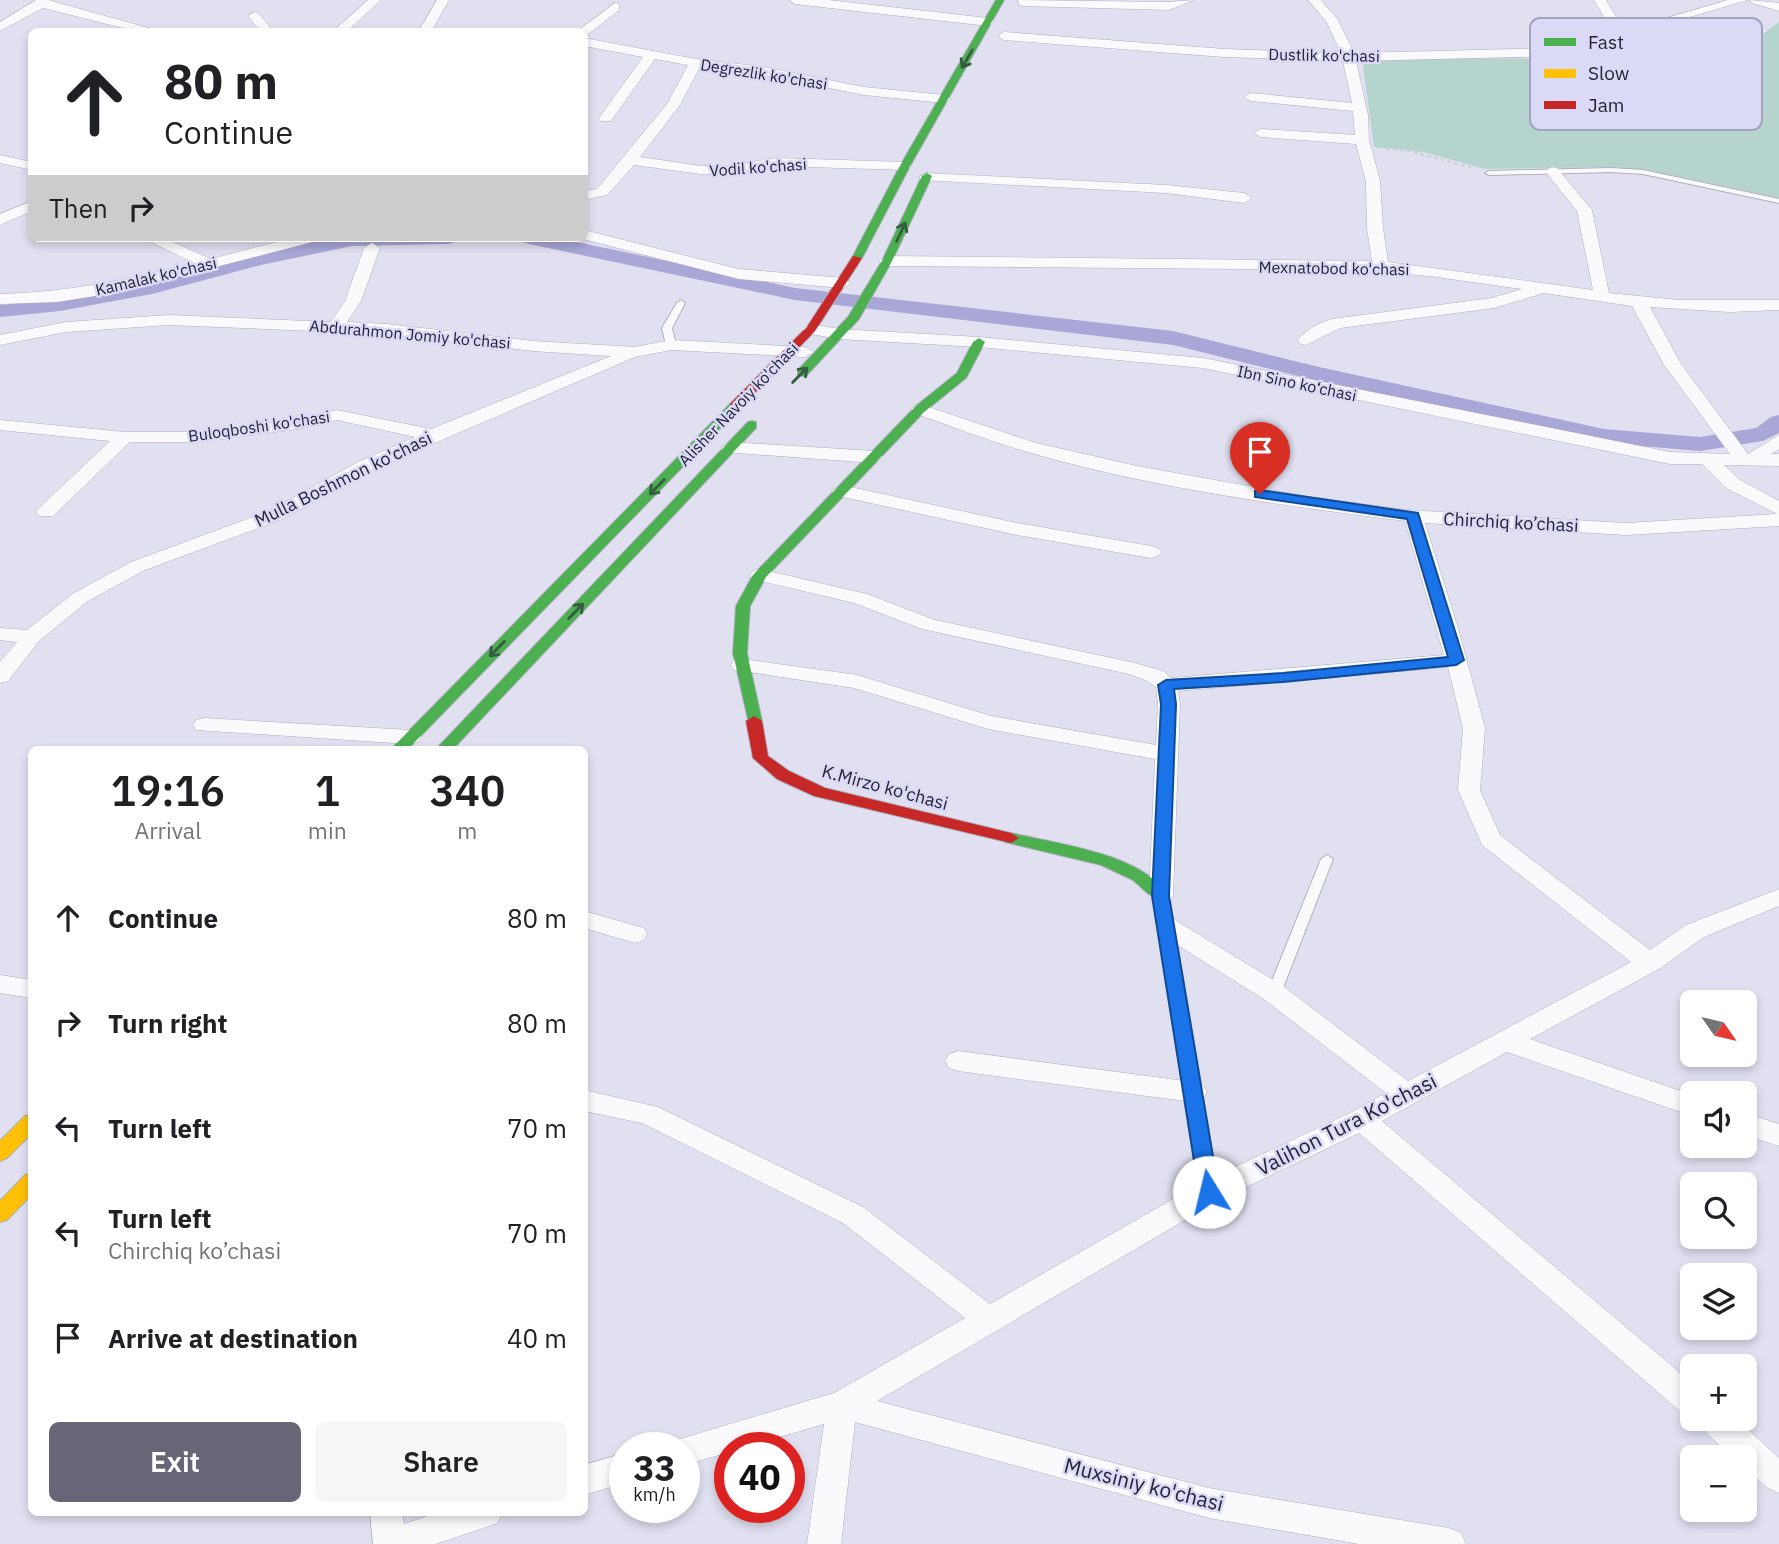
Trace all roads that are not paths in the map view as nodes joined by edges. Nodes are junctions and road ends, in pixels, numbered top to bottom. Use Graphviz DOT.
graph roads {
  1 [pos="375,0"];
  2 [pos="443,0"];
  3 [pos="795,0"];
  4 [pos="1000,0"];
  5 [pos="1189,0"];
  6 [pos="1314,0"];
  7 [pos="1600,0"];
  8 [pos="1742,0"];
  9 [pos="1756,0"];
  10 [pos="41,2"];
  11 [pos="615,7"];
  12 [pos="1779,7"];
  13 [pos="254,16"];
  14 [pos="1610,18"];
  15 [pos="1673,18"];
  16 [pos="1012,21"];
  17 [pos="988,22"];
  18 [pos="0,27"];
  19 [pos="142,28"];
  20 [pos="264,28"];
  21 [pos="343,28"];
  22 [pos="426,28"];
  23 [pos="587,28"];
  24 [pos="588,43"];
  25 [pos="1530,53"];
  26 [pos="651,55"];
  27 [pos="1349,57"];
  28 [pos="696,63"];
  29 [pos="1251,97"];
  30 [pos="944,99"];
  31 [pos="1359,107"];
  32 [pos="606,118"];
  33 [pos="1262,133"];
  34 [pos="1363,144"];
  35 [pos="937,158"];
  36 [pos="0,159"];
  37 [pos="631,160"];
  38 [pos="28,165"];
  39 [pos="905,166"];
  40 [pos="1552,171"];
  41 [pos="1489,173"];
  42 [pos="926,177"];
  43 [pos="588,195"];
  44 [pos="1244,198"];
  45 [pos="1779,201"];
  46 [pos="28,207"];
  47 [pos="0,220"];
  48 [pos="588,236"];
  49 [pos="160,242"];
  50 [pos="294,242"];
  51 [pos="372,248"];
  52 [pos="887,261"];
  53 [pos="209,264"];
  54 [pos="1381,266"];
  55 [pos="842,285"];
  56 [pos="1544,288"];
  57 [pos="1602,297"];
  58 [pos="57,298"];
  59 [pos="0,299"];
  60 [pos="1638,301"];
  61 [pos="681,303"];
  62 [pos="1779,304"];
  63 [pos="337,325"];
  64 [pos="66,327"];
  65 [pos="811,329"];
  66 [pos="839,334"];
  67 [pos="1306,340"];
  68 [pos="0,341"];
  69 [pos="979,342"];
  70 [pos="671,345"];
  71 [pos="792,349"];
  72 [pos="635,352"];
  73 [pos="820,355"];
  74 [pos="788,386"];
  75 [pos="920,409"];
  76 [pos="763,413"];
  77 [pos="0,425"];
  78 [pos="433,435"];
  79 [pos="125,437"];
  80 [pos="1779,440"];
  81 [pos="730,448"];
  82 [pos="874,457"];
  83 [pos="1706,458"];
  84 [pos="1746,459"];
  85 [pos="1779,460"];
  86 [pos="841,492"];
  87 [pos="1779,509"];
  88 [pos="46,512"];
  89 [pos="1413,516"];
  90 [pos="1779,520"];
  91 [pos="1151,552"];
  92 [pos="760,575"];
  93 [pos="0,634"];
  94 [pos="32,637"];
  95 [pos="1456,660"];
  96 [pos="742,665"];
  97 [pos="0,676"];
  98 [pos="1166,685"];
  99 [pos="204,725"];
  100 [pos="405,743"];
  101 [pos="447,746"];
  102 [pos="1166,754"];
  103 [pos="1327,859"];
  104 [pos="1161,896"];
  105 [pos="1779,897"];
  106 [pos="588,920"];
  107 [pos="1166,926"];
  108 [pos="635,934"];
  109 [pos="1650,963"];
  110 [pos="0,984"];
  111 [pos="28,988"];
  112 [pos="1274,993"];
  113 [pos="1505,1041"];
  114 [pos="958,1061"];
  115 [pos="1193,1091"];
  116 [pos="1406,1094"];
  117 [pos="588,1101"];
  118 [pos="1680,1102"];
  119 [pos="1362,1120"];
  120 [pos="28,1125"];
  121 [pos="1757,1128"];
  122 [pos="1779,1135"];
  123 [pos="0,1153"];
  124 [pos="28,1185"];
  125 [pos="1209,1192"];
  126 [pos="0,1214"];
  127 [pos="989,1320"];
  128 [pos="1680,1392"];
  129 [pos="842,1405"];
  130 [pos="1726,1431"];
  131 [pos="700,1446"];
  132 [pos="609,1473"];
  133 [pos="1779,1478"];
  134 [pos="588,1479"];
  135 [pos="386,1516"];
  136 [pos="474,1516"];
  137 [pos="390,1544"];
  138 [pos="824,1544"];
  139 [pos="1449,1544"];
  1 -- 21 [label="street"];
  2 -- 22 [label="street"];
  3 -- 17 [label="street"];
  4 -- 17 [label="main road, Alisher Navoiy ko'chasi"];
  5 -- 16 [label="street"];
  6 -- 27 [label="street"];
  7 -- 14 [label="street, Dustlik ko'chasi"];
  8 -- 15 [label="street"];
  9 -- 12 [label="street"];
  10 -- 18 [label="street"];
  10 -- 19 [label="street"];
  11 -- 23 [label="street"];
  13 -- 20 [label="street"];
  16 -- 27 [label="street, Dustlik ko'chasi"];
  17 -- 30 [label="main road, Alisher Navoiy ko'chasi, one-way"];
  24 -- 26 [label="street, Degrezlik ko'chasi"];
  25 -- 27 [label="street, Dustlik ko'chasi"];
  26 -- 28 [label="street, Degrezlik ko'chasi"];
  26 -- 32 [label="street"];
  27 -- 31 [label="street"];
  28 -- 30 [label="street, Degrezlik ko'chasi"];
  28 -- 37 [label="street"];
  29 -- 31 [label="street"];
  30 -- 39 [label="main road, Alisher Navoiy ko'chasi"];
  31 -- 34 [label="street"];
  33 -- 34 [label="street"];
  34 -- 54 [label="street"];
  35 -- 42 [label="main road, Alisher Navoiy ko'chasi"];
  36 -- 38 [label="street"];
  37 -- 39 [label="street, Vodil ko'chasi"];
  37 -- 43 [label="street"];
  39 -- 55 [label="main road, Alisher Navoiy ko'chasi"];
  40 -- 41 [label="lane"];
  40 -- 45 [label="lane"];
  40 -- 57 [label="street"];
  42 -- 44 [label="street"];
  52 -- 42 [label="main road, Alisher Navoiy ko'chasi, one-way"];
  46 -- 47 [label="street"];
  48 -- 55 [label="street"];
  49 -- 53 [label="street"];
  50 -- 53 [label="street, Kamalak ko'chasi"];
  51 -- 63 [label="street"];
  52 -- 54 [label="street, Mexnatobod ko'chasi"];
  52 -- 66 [label="main road, Alisher Navoiy ko'chasi"];
  53 -- 58 [label="street, Kamalak ko'chasi"];
  54 -- 56 [label="street, Mexnatobod ko'chasi"];
  55 -- 65 [label="main road, Alisher Navoiy ko'chasi"];
  56 -- 57 [label="street, Mexnatobod ko'chasi"];
  56 -- 67 [label="street"];
  57 -- 60 [label="street, Mexnatobod ko'chasi"];
  58 -- 59 [label="street, Kamalak ko'chasi"];
  58 -- 64 [label="street"];
  60 -- 62 [label="street, Mexnatobod ko'chasi"];
  60 -- 84 [label="street"];
  61 -- 70 [label="lane"];
  63 -- 64 [label="street, Abdurahmon Jomiy ko'chasi"];
  63 -- 72 [label="street, Abdurahmon Jomiy ko'chasi"];
  64 -- 68 [label="street, Abdurahmon Jomiy ko'chasi"];
  65 -- 66 [label="street, Ibn Sino ko‘chasi"];
  65 -- 71 [label="main road, Alisher Navoiy ko'chasi"];
  66 -- 69 [label="street, Ibn Sino ko‘chasi"];
  66 -- 73 [label="main road, Alisher Navoiy ko'chasi"];
  69 -- 75 [label="main road, K.Mirzo ko'chasi"];
  69 -- 83 [label="street, Ibn Sino ko‘chasi"];
  70 -- 71 [label="street, Abdurahmon Jomiy ko'chasi"];
  70 -- 72 [label="street, Abdurahmon Jomiy ko'chasi"];
  71 -- 73 [label="street, Abdurahmon Jomiy ko'chasi"];
  71 -- 100 [label="main road, Alisher Navoiy ko'chasi, one-way"];
  72 -- 78 [label="street, Mulla Boshmon ko'chasi"];
  74 -- 73 [label="main road, Alisher Navoiy ko'chasi, one-way"];
  75 -- 82 [label="main road, K.Mirzo ko'chasi"];
  75 -- 89 [label="street, Chirchiq ko’chasi"];
  76 -- 81 [label="main road, Alisher Navoiy ko'chasi"];
  77 -- 79 [label="street, Buloqboshi ko'chasi"];
  78 -- 79 [label="street, Buloqboshi ko'chasi"];
  78 -- 94 [label="street, Mulla Boshmon ko'chasi"];
  79 -- 88 [label="street"];
  80 -- 84 [label="street"];
  81 -- 82 [label="street"];
  101 -- 81 [label="main road, Alisher Navoiy ko'chasi, one-way"];
  82 -- 86 [label="main road, K.Mirzo ko'chasi"];
  83 -- 84 [label="street, Ibn Sino ko‘chasi"];
  83 -- 87 [label="street"];
  84 -- 85 [label="street, Ibn Sino ko‘chasi"];
  86 -- 91 [label="street"];
  86 -- 92 [label="main road, K.Mirzo ko'chasi"];
  89 -- 90 [label="street, Chirchiq ko’chasi"];
  89 -- 95 [label="street"];
  92 -- 96 [label="main road, K.Mirzo ko'chasi"];
  92 -- 98 [label="street"];
  93 -- 94 [label="street"];
  94 -- 97 [label="street, Mulla Boshmon ko'chasi"];
  95 -- 98 [label="street"];
  95 -- 109 [label="street"];
  96 -- 102 [label="street"];
  96 -- 104 [label="main road, K.Mirzo ko'chasi"];
  98 -- 102 [label="street"];
  99 -- 100 [label="street"];
  102 -- 104 [label="street"];
  103 -- 112 [label="lane"];
  104 -- 107 [label="main road"];
  105 -- 109 [label="street, Valihon Tura Ko'chasi"];
  106 -- 108 [label="street"];
  107 -- 112 [label="street"];
  107 -- 115 [label="main road"];
  109 -- 113 [label="street, Valihon Tura Ko'chasi"];
  110 -- 111 [label="street"];
  112 -- 116 [label="street"];
  113 -- 116 [label="street, Valihon Tura Ko'chasi"];
  113 -- 118 [label="street"];
  114 -- 115 [label="street"];
  115 -- 125 [label="main road"];
  116 -- 119 [label="street, Valihon Tura Ko'chasi"];
  117 -- 127 [label="street"];
  119 -- 125 [label="street, Valihon Tura Ko'chasi"];
  119 -- 128 [label="street"];
  120 -- 123 [label="main road"];
  121 -- 122 [label="street"];
  124 -- 126 [label="main road"];
  125 -- 127 [label="street, Valihon Tura Ko'chasi"];
  127 -- 129 [label="street, Valihon Tura Ko'chasi"];
  129 -- 131 [label="street, Valihon Tura Ko'chasi"];
  129 -- 138 [label="street"];
  129 -- 139 [label="street, Muxsiniy ko'chasi"];
  130 -- 133 [label="street"];
  132 -- 134 [label="street"];
  135 -- 137 [label="street"];
  136 -- 137 [label="street"];
}
